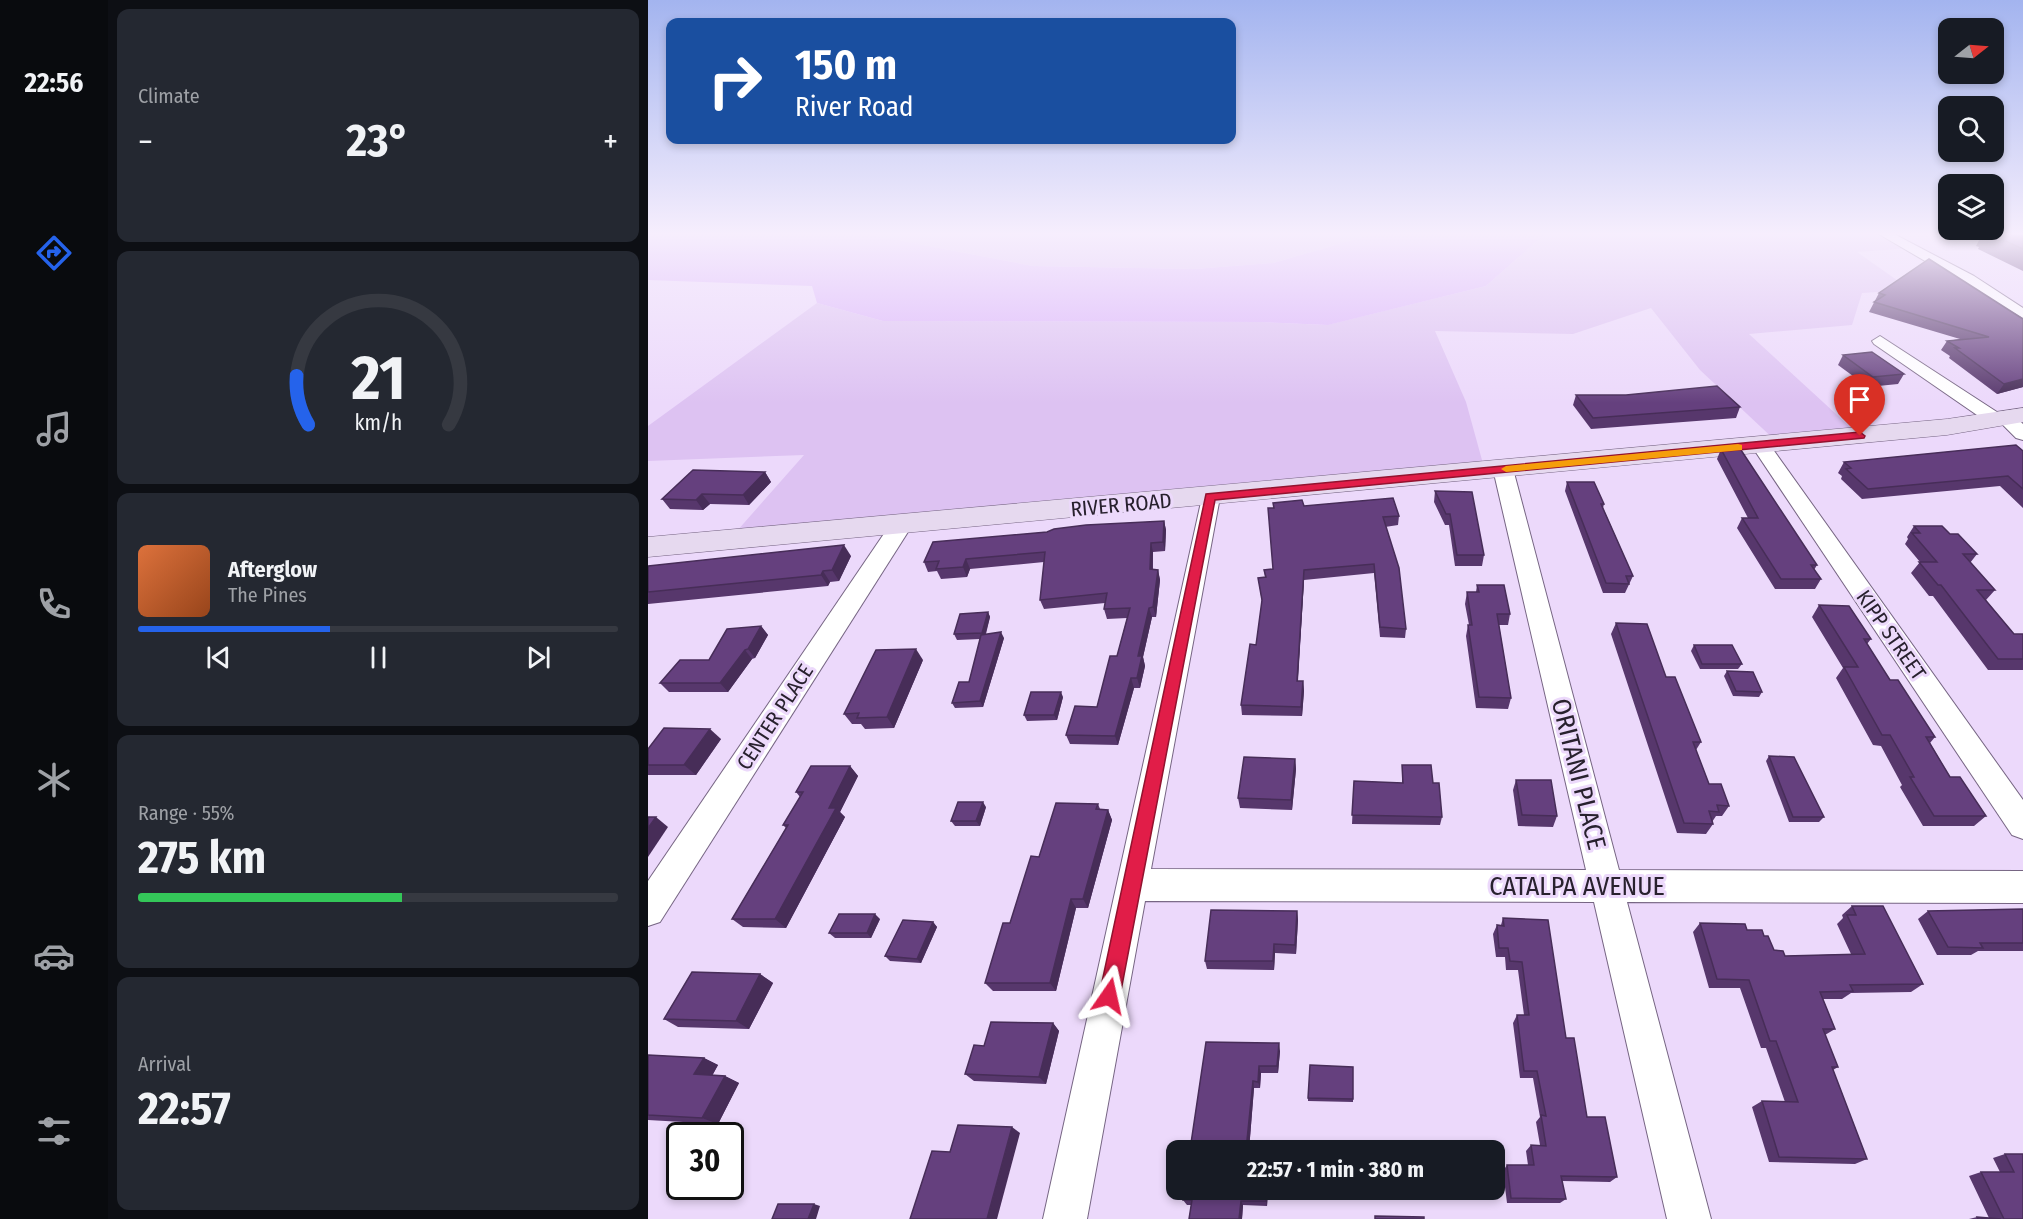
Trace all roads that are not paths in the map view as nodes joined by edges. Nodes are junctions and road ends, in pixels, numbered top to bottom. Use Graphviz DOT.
graph roads {
  1 [pos="1986,290"];
  2 [pos="2023,314"];
  3 [pos="1880,340"];
  4 [pos="2012,422"];
  5 [pos="1760,445"];
  6 [pos="1503,469"];
  7 [pos="1210,496"];
  8 [pos="902,524"];
  9 [pos="648,547"];
  10 [pos="2023,825"];
  11 [pos="1132,885"];
  12 [pos="1606,886"];
  13 [pos="2023,887"];
  14 [pos="648,910"];
  15 [pos="1065,1219"];
  16 [pos="1689,1219"];
  1 -- 2 [label="street"];
  3 -- 4 [label="street"];
  4 -- 5 [label="main road, RIVER ROAD"];
  5 -- 6 [label="main road, RIVER ROAD"];
  5 -- 10 [label="street, KIPP STREET"];
  6 -- 7 [label="main road, RIVER ROAD"];
  6 -- 12 [label="street, ORITANI PLACE"];
  7 -- 8 [label="main road, RIVER ROAD"];
  7 -- 11 [label="street"];
  8 -- 9 [label="main road, RIVER ROAD"];
  8 -- 14 [label="street, CENTER PLACE"];
  11 -- 12 [label="street, CATALPA AVENUE"];
  11 -- 15 [label="street"];
  12 -- 13 [label="street, CATALPA AVENUE"];
  12 -- 16 [label="street, ORITANI PLACE"];
}
